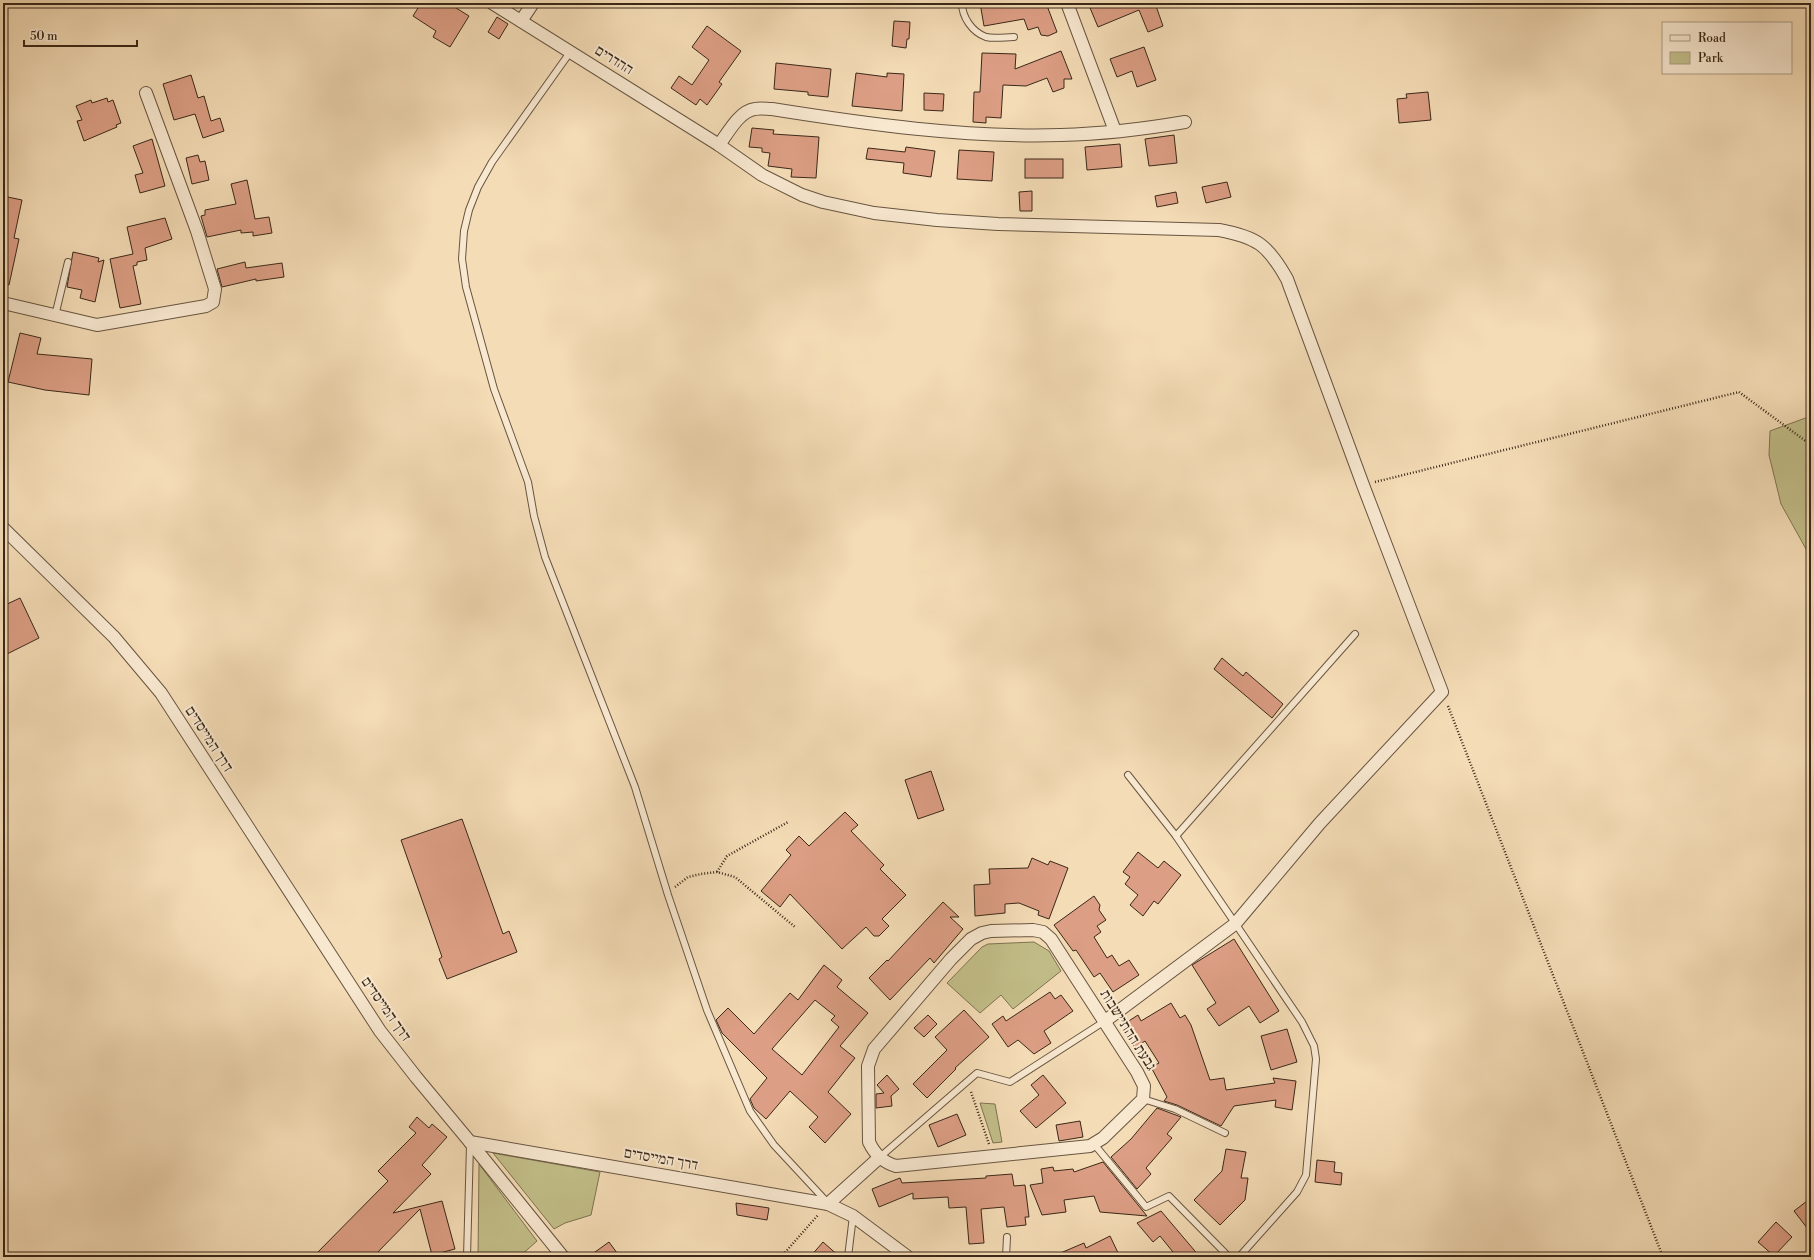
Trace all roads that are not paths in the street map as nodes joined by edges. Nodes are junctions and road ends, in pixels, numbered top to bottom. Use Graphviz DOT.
graph roads {
  1 [pos="492,3"];
  2 [pos="533,3"];
  3 [pos="962,3"];
  4 [pos="1067,3"];
  5 [pos="521,20"];
  6 [pos="1014,37"];
  7 [pos="571,51"];
  8 [pos="146,93"];
  9 [pos="1185,122"];
  10 [pos="1115,131"];
  11 [pos="719,145"];
  12 [pos="68,262"];
  13 [pos="3,303"];
  14 [pos="55,316"];
  15 [pos="3,528"];
  16 [pos="1355,634"];
  17 [pos="1128,775"];
  18 [pos="1176,836"];
  19 [pos="1235,924"];
  20 [pos="1105,1021"];
  21 [pos="1143,1100"];
  22 [pos="1225,1133"];
  23 [pos="470,1142"];
  24 [pos="1094,1144"];
  25 [pos="880,1157"];
  26 [pos="828,1204"];
  27 [pos="853,1216"];
  28 [pos="1007,1237"];
  29 [pos="467,1257"];
  30 [pos="563,1257"];
  31 [pos="848,1257"];
  32 [pos="908,1257"];
  33 [pos="1006,1257"];
  34 [pos="1229,1257"];
  35 [pos="1239,1257"];
  1 -- 5 [label="street, ההדרים"];
  2 -- 5 [label="street"];
  3 -- 6 [label="lane"];
  4 -- 10 [label="street"];
  5 -- 7 [label="street, ההדרים"];
  7 -- 11 [label="street, ההדרים"];
  7 -- 26 [label="lane"];
  8 -- 14 [label="street"];
  9 -- 10 [label="street"];
  10 -- 11 [label="street"];
  11 -- 19 [label="street, ההדרים"];
  12 -- 14 [label="lane"];
  13 -- 14 [label="street"];
  15 -- 23 [label="street, דרך המייסדים"];
  16 -- 18 [label="lane"];
  17 -- 18 [label="lane"];
  18 -- 19 [label="lane"];
  19 -- 20 [label="street"];
  19 -- 35 [label="lane"];
  20 -- 21 [label="street, גבעת ההתיישבות"];
  20 -- 25 [label="lane"];
  20 -- 25 [label="street, גבעת ההתיישבות"];
  21 -- 22 [label="lane"];
  21 -- 24 [label="street, גבעת ההתיישבות"];
  23 -- 26 [label="street, דרך המייסדים"];
  23 -- 29 [label="lane"];
  23 -- 30 [label="street"];
  24 -- 25 [label="street, גבעת ההתיישבות"];
  24 -- 34 [label="lane"];
  25 -- 26 [label="street"];
  26 -- 27 [label="street, דרך המייסדים"];
  27 -- 31 [label="lane"];
  27 -- 32 [label="street, דרך המייסדים"];
  28 -- 33 [label="lane"];
}
